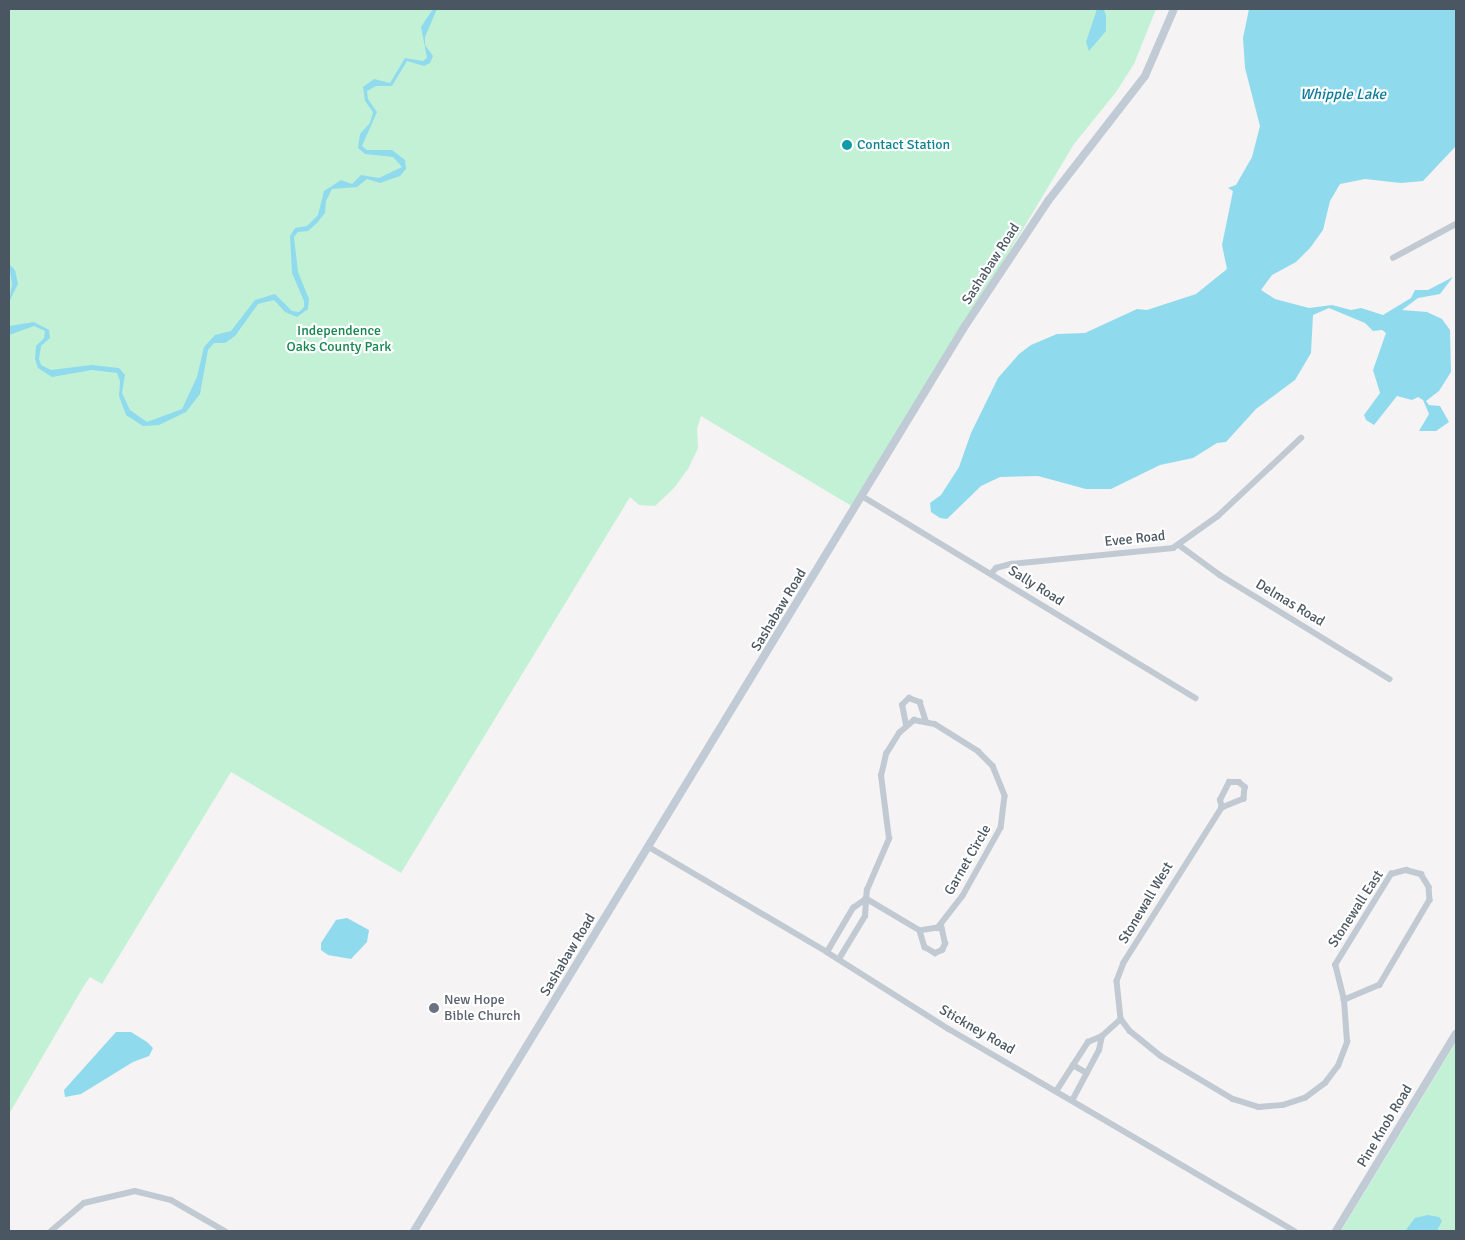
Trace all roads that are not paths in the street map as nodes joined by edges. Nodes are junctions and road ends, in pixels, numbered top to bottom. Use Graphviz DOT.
graph roads {
  1 [pos="1174,9"];
  2 [pos="1456,224"];
  3 [pos="1393,258"];
  4 [pos="1301,438"];
  5 [pos="862,496"];
  6 [pos="1179,545"];
  7 [pos="992,573"];
  8 [pos="1390,679"];
  9 [pos="1196,698"];
  10 [pos="926,721"];
  11 [pos="906,725"];
  12 [pos="1222,808"];
  13 [pos="649,847"];
  14 [pos="866,899"];
  15 [pos="941,926"];
  16 [pos="920,931"];
  17 [pos="827,952"];
  18 [pos="839,959"];
  19 [pos="1344,1000"];
  20 [pos="1121,1020"];
  21 [pos="1456,1034"];
  22 [pos="1102,1036"];
  23 [pos="1073,1064"];
  24 [pos="1087,1073"];
  25 [pos="1057,1090"];
  26 [pos="1073,1099"];
  27 [pos="51,1231"];
  28 [pos="225,1231"];
  29 [pos="414,1231"];
  30 [pos="1294,1231"];
  31 [pos="1336,1231"];
  1 -- 5 [label="main road, Sashabaw Road"];
  2 -- 3 [label="street"];
  4 -- 6 [label="street, Evee Road"];
  5 -- 7 [label="street, Sally Road"];
  5 -- 13 [label="main road, Sashabaw Road"];
  6 -- 7 [label="street, Evee Road"];
  6 -- 8 [label="street, Delmas Road"];
  7 -- 9 [label="street, Sally Road"];
  10 -- 11 [label="street"];
  10 -- 11 [label="street"];
  10 -- 15 [label="street, Garnet Circle"];
  11 -- 14 [label="street"];
  12 -- 12 [label="street"];
  12 -- 20 [label="street, Stonewall West"];
  13 -- 17 [label="street, Stickney Road"];
  13 -- 29 [label="main road, Sashabaw Road"];
  14 -- 16 [label="street"];
  14 -- 17 [label="street"];
  14 -- 18 [label="street"];
  15 -- 16 [label="street"];
  15 -- 16 [label="street"];
  17 -- 18 [label="street, Stickney Road"];
  18 -- 25 [label="street, Stickney Road"];
  19 -- 19 [label="street, Stonewall East"];
  19 -- 20 [label="street, Stonewall East"];
  20 -- 22 [label="street"];
  21 -- 31 [label="main road, Pine Knob Road"];
  22 -- 23 [label="street"];
  22 -- 24 [label="street"];
  23 -- 24 [label="street"];
  23 -- 25 [label="street"];
  24 -- 26 [label="street"];
  25 -- 26 [label="street, Stickney Road"];
  26 -- 30 [label="street, Stickney Road"];
  27 -- 28 [label="street"];
}
